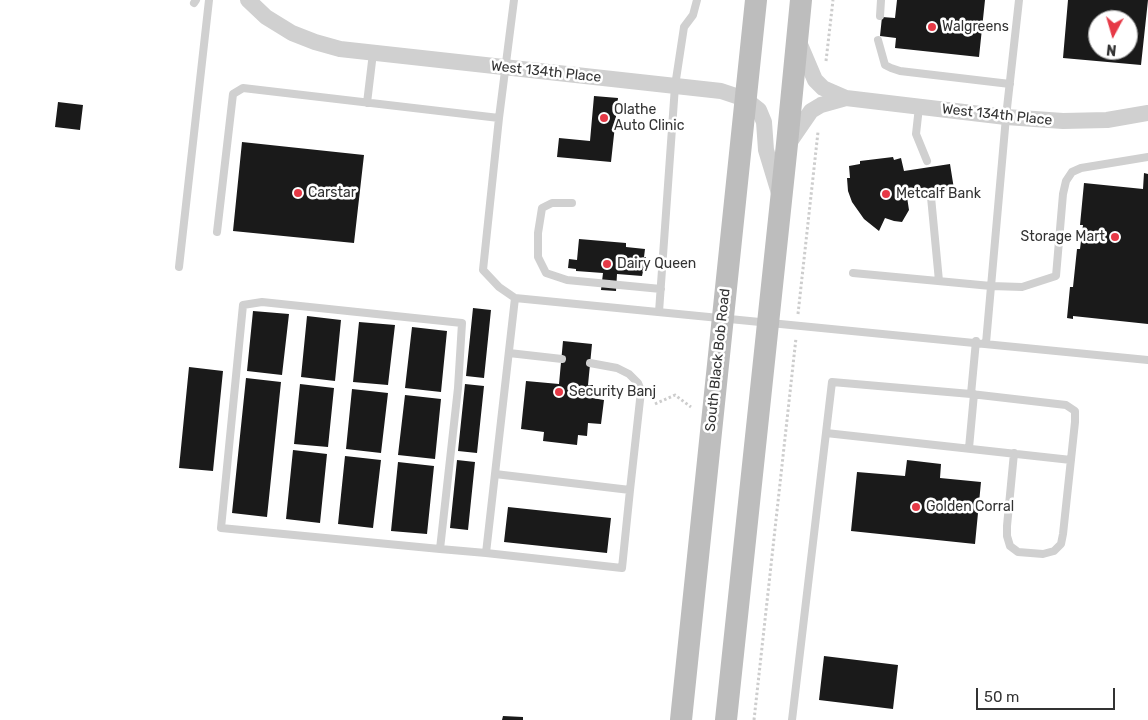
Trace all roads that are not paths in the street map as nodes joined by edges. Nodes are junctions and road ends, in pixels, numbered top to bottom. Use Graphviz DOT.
graph roads {
  1 [pos="209,0"];
  2 [pos="248,0"];
  3 [pos="514,0"];
  4 [pos="697,0"];
  5 [pos="756,0"];
  6 [pos="801,0"];
  7 [pos="881,0"];
  8 [pos="1019,0"];
  9 [pos="880,16"];
  10 [pos="798,38"];
  11 [pos="878,40"];
  12 [pos="373,53"];
  13 [pos="506,68"];
  14 [pos="1010,84"];
  15 [pos="675,86"];
  16 [pos="846,98"];
  17 [pos="745,99"];
  18 [pos="367,103"];
  19 [pos="919,107"];
  20 [pos="1148,113"];
  21 [pos="1006,116"];
  22 [pos="499,118"];
  23 [pos="788,144"];
  24 [pos="1148,157"];
  25 [pos="927,161"];
  26 [pos="931,197"];
  27 [pos="782,200"];
  28 [pos="572,203"];
  29 [pos="217,232"];
  30 [pos="179,267"];
  31 [pos="853,273"];
  32 [pos="939,281"];
  33 [pos="991,286"];
  34 [pos="660,290"];
  35 [pos="515,298"];
  36 [pos="659,312"];
  37 [pos="723,317"];
  38 [pos="768,322"];
  39 [pos="976,342"];
  40 [pos="986,343"];
  41 [pos="509,353"];
  42 [pos="562,359"];
  43 [pos="1148,360"];
  44 [pos="590,363"];
  45 [pos="973,394"];
  46 [pos="826,433"];
  47 [pos="968,448"];
  48 [pos="1014,453"];
  49 [pos="1071,460"];
  50 [pos="495,474"];
  51 [pos="630,490"];
  52 [pos="440,549"];
  53 [pos="486,553"];
  54 [pos="681,720"];
  55 [pos="726,720"];
  56 [pos="792,720"];
  1 -- 30 [label="lane"];
  2 -- 12 [label="street, West 134th Place"];
  3 -- 13 [label="lane"];
  4 -- 15 [label="lane"];
  5 -- 17 [label="main road, South Black Bob Road"];
  6 -- 10 [label="main road"];
  7 -- 9 [label="lane"];
  8 -- 14 [label="lane"];
  10 -- 16 [label="street, West 134th Place"];
  10 -- 23 [label="main road"];
  11 -- 14 [label="lane"];
  12 -- 13 [label="street, West 134th Place"];
  12 -- 18 [label="lane"];
  13 -- 15 [label="street, West 134th Place"];
  13 -- 22 [label="lane"];
  14 -- 21 [label="lane"];
  15 -- 17 [label="street, West 134th Place"];
  15 -- 34 [label="lane"];
  16 -- 19 [label="street, West 134th Place"];
  16 -- 23 [label="street, West 134th Place"];
  17 -- 27 [label="street, West 134th Place"];
  17 -- 37 [label="main road, South Black Bob Road"];
  18 -- 22 [label="lane"];
  18 -- 29 [label="lane"];
  19 -- 21 [label="street, West 134th Place"];
  19 -- 25 [label="lane"];
  20 -- 21 [label="street, West 134th Place"];
  21 -- 33 [label="lane"];
  22 -- 35 [label="lane"];
  23 -- 27 [label="main road"];
  24 -- 33 [label="lane"];
  26 -- 32 [label="lane"];
  27 -- 38 [label="main road"];
  28 -- 34 [label="lane"];
  31 -- 32 [label="lane"];
  32 -- 33 [label="lane"];
  33 -- 40 [label="lane"];
  34 -- 36 [label="lane"];
  35 -- 36 [label="lane"];
  35 -- 41 [label="lane"];
  36 -- 37 [label="lane"];
  37 -- 38 [label="lane"];
  37 -- 54 [label="main road, South Black Bob Road"];
  38 -- 39 [label="lane"];
  38 -- 55 [label="main road"];
  39 -- 40 [label="lane"];
  39 -- 45 [label="lane"];
  40 -- 43 [label="lane"];
  41 -- 42 [label="lane"];
  41 -- 50 [label="lane"];
  44 -- 51 [label="lane"];
  45 -- 46 [label="lane"];
  45 -- 47 [label="lane"];
  45 -- 49 [label="lane"];
  46 -- 47 [label="lane"];
  46 -- 56 [label="lane"];
  47 -- 48 [label="lane"];
  48 -- 49 [label="lane"];
  48 -- 49 [label="lane"];
  50 -- 51 [label="lane"];
  50 -- 53 [label="lane"];
  51 -- 53 [label="lane"];
  52 -- 52 [label="lane"];
  52 -- 53 [label="lane"];
}
